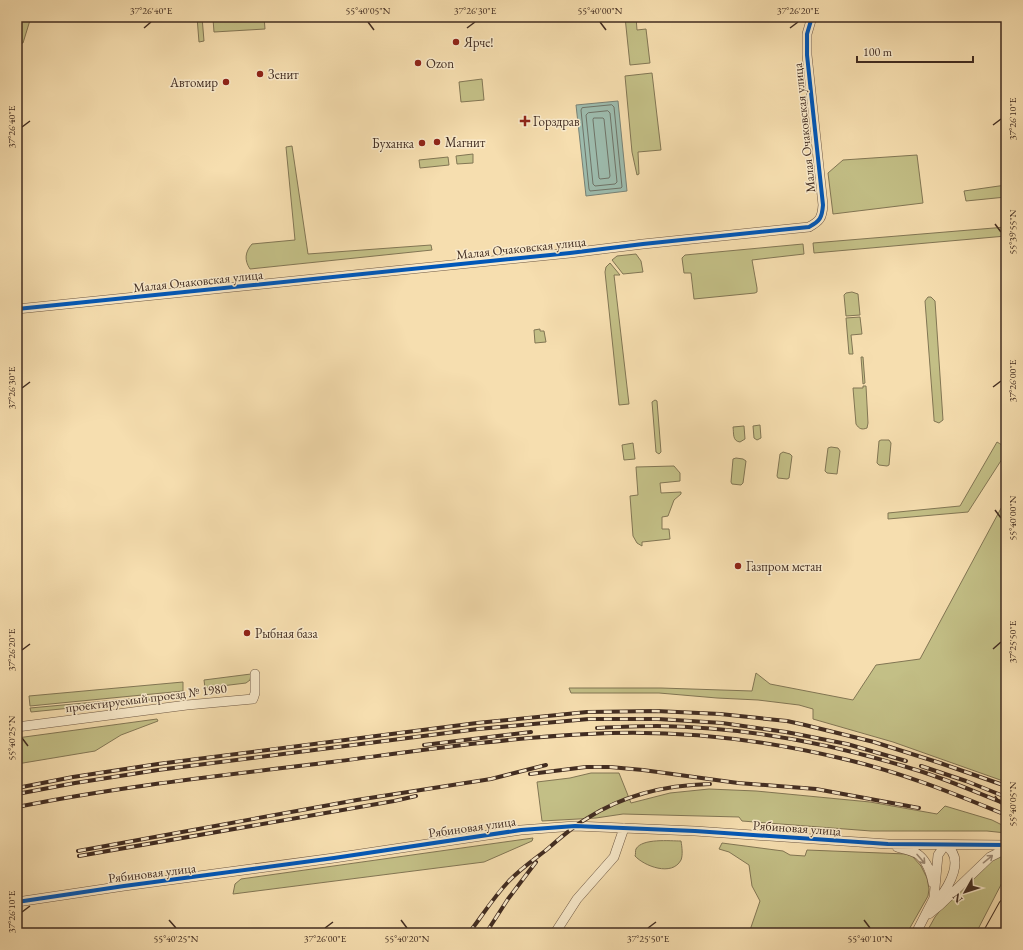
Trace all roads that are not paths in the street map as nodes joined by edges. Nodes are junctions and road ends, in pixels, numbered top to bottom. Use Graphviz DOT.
graph roads {
  1 [pos="812,17"];
  2 [pos="17,309"];
  3 [pos="255,674"];
  4 [pos="17,727"];
  5 [pos="624,828"];
  6 [pos="888,844"];
  7 [pos="945,845"];
  8 [pos="1006,845"];
  9 [pos="1006,850"];
  10 [pos="935,892"];
  11 [pos="17,902"];
  12 [pos="1006,906"];
  13 [pos="929,914"];
  14 [pos="922,922"];
  15 [pos="555,933"];
  16 [pos="916,933"];
  17 [pos="991,933"];
  1 -- 2 [label="street, Малая Очаковская улица"];
  3 -- 4 [label="street, проектируемый проезд № 1980"];
  5 -- 6 [label="street, Рябиновая улица"];
  5 -- 11 [label="street, Рябиновая улица"];
  5 -- 15 [label="street"];
  6 -- 7 [label="street, Рябиновая улица"];
  6 -- 10 [label="street, one-way"];
  7 -- 8 [label="street, Рябиновая улица"];
  7 -- 10 [label="street"];
  7 -- 13 [label="street"];
  13 -- 9 [label="street, one-way"];
  10 -- 14 [label="street"];
  12 -- 17 [label="highway"];
  13 -- 14 [label="street"];
  14 -- 16 [label="street"];
}
